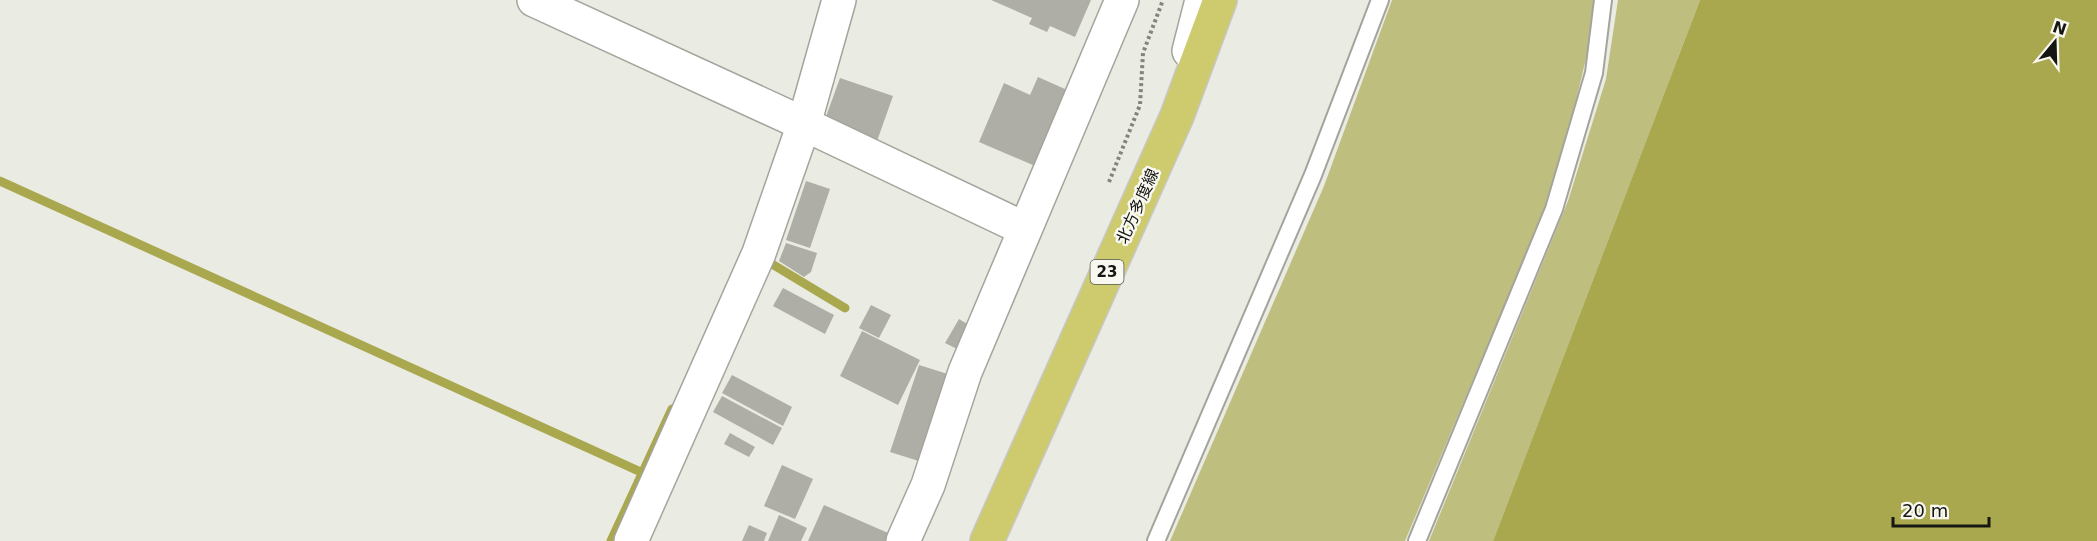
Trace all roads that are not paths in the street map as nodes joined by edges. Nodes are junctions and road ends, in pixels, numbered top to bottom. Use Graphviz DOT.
graph roads {
  1 [pos="534,0"];
  2 [pos="839,0"];
  3 [pos="1122,0"];
  4 [pos="1202,0"];
  5 [pos="1220,0"];
  6 [pos="1380,0"];
  7 [pos="1603,0"];
  8 [pos="1177,116"];
  9 [pos="804,124"];
  10 [pos="1025,229"];
  11 [pos="631,541"];
  12 [pos="903,541"];
  13 [pos="987,541"];
  14 [pos="1156,541"];
  15 [pos="1417,541"];
  1 -- 9 [label="street"];
  2 -- 9 [label="street"];
  3 -- 10 [label="street"];
  4 -- 8 [label="street"];
  5 -- 8 [label="main road, 北方多度線 / 23"];
  6 -- 14 [label="lane"];
  7 -- 15 [label="lane"];
  8 -- 13 [label="main road, 北方多度線 / 23"];
  9 -- 10 [label="street"];
  9 -- 11 [label="street"];
  10 -- 12 [label="street"];
}
